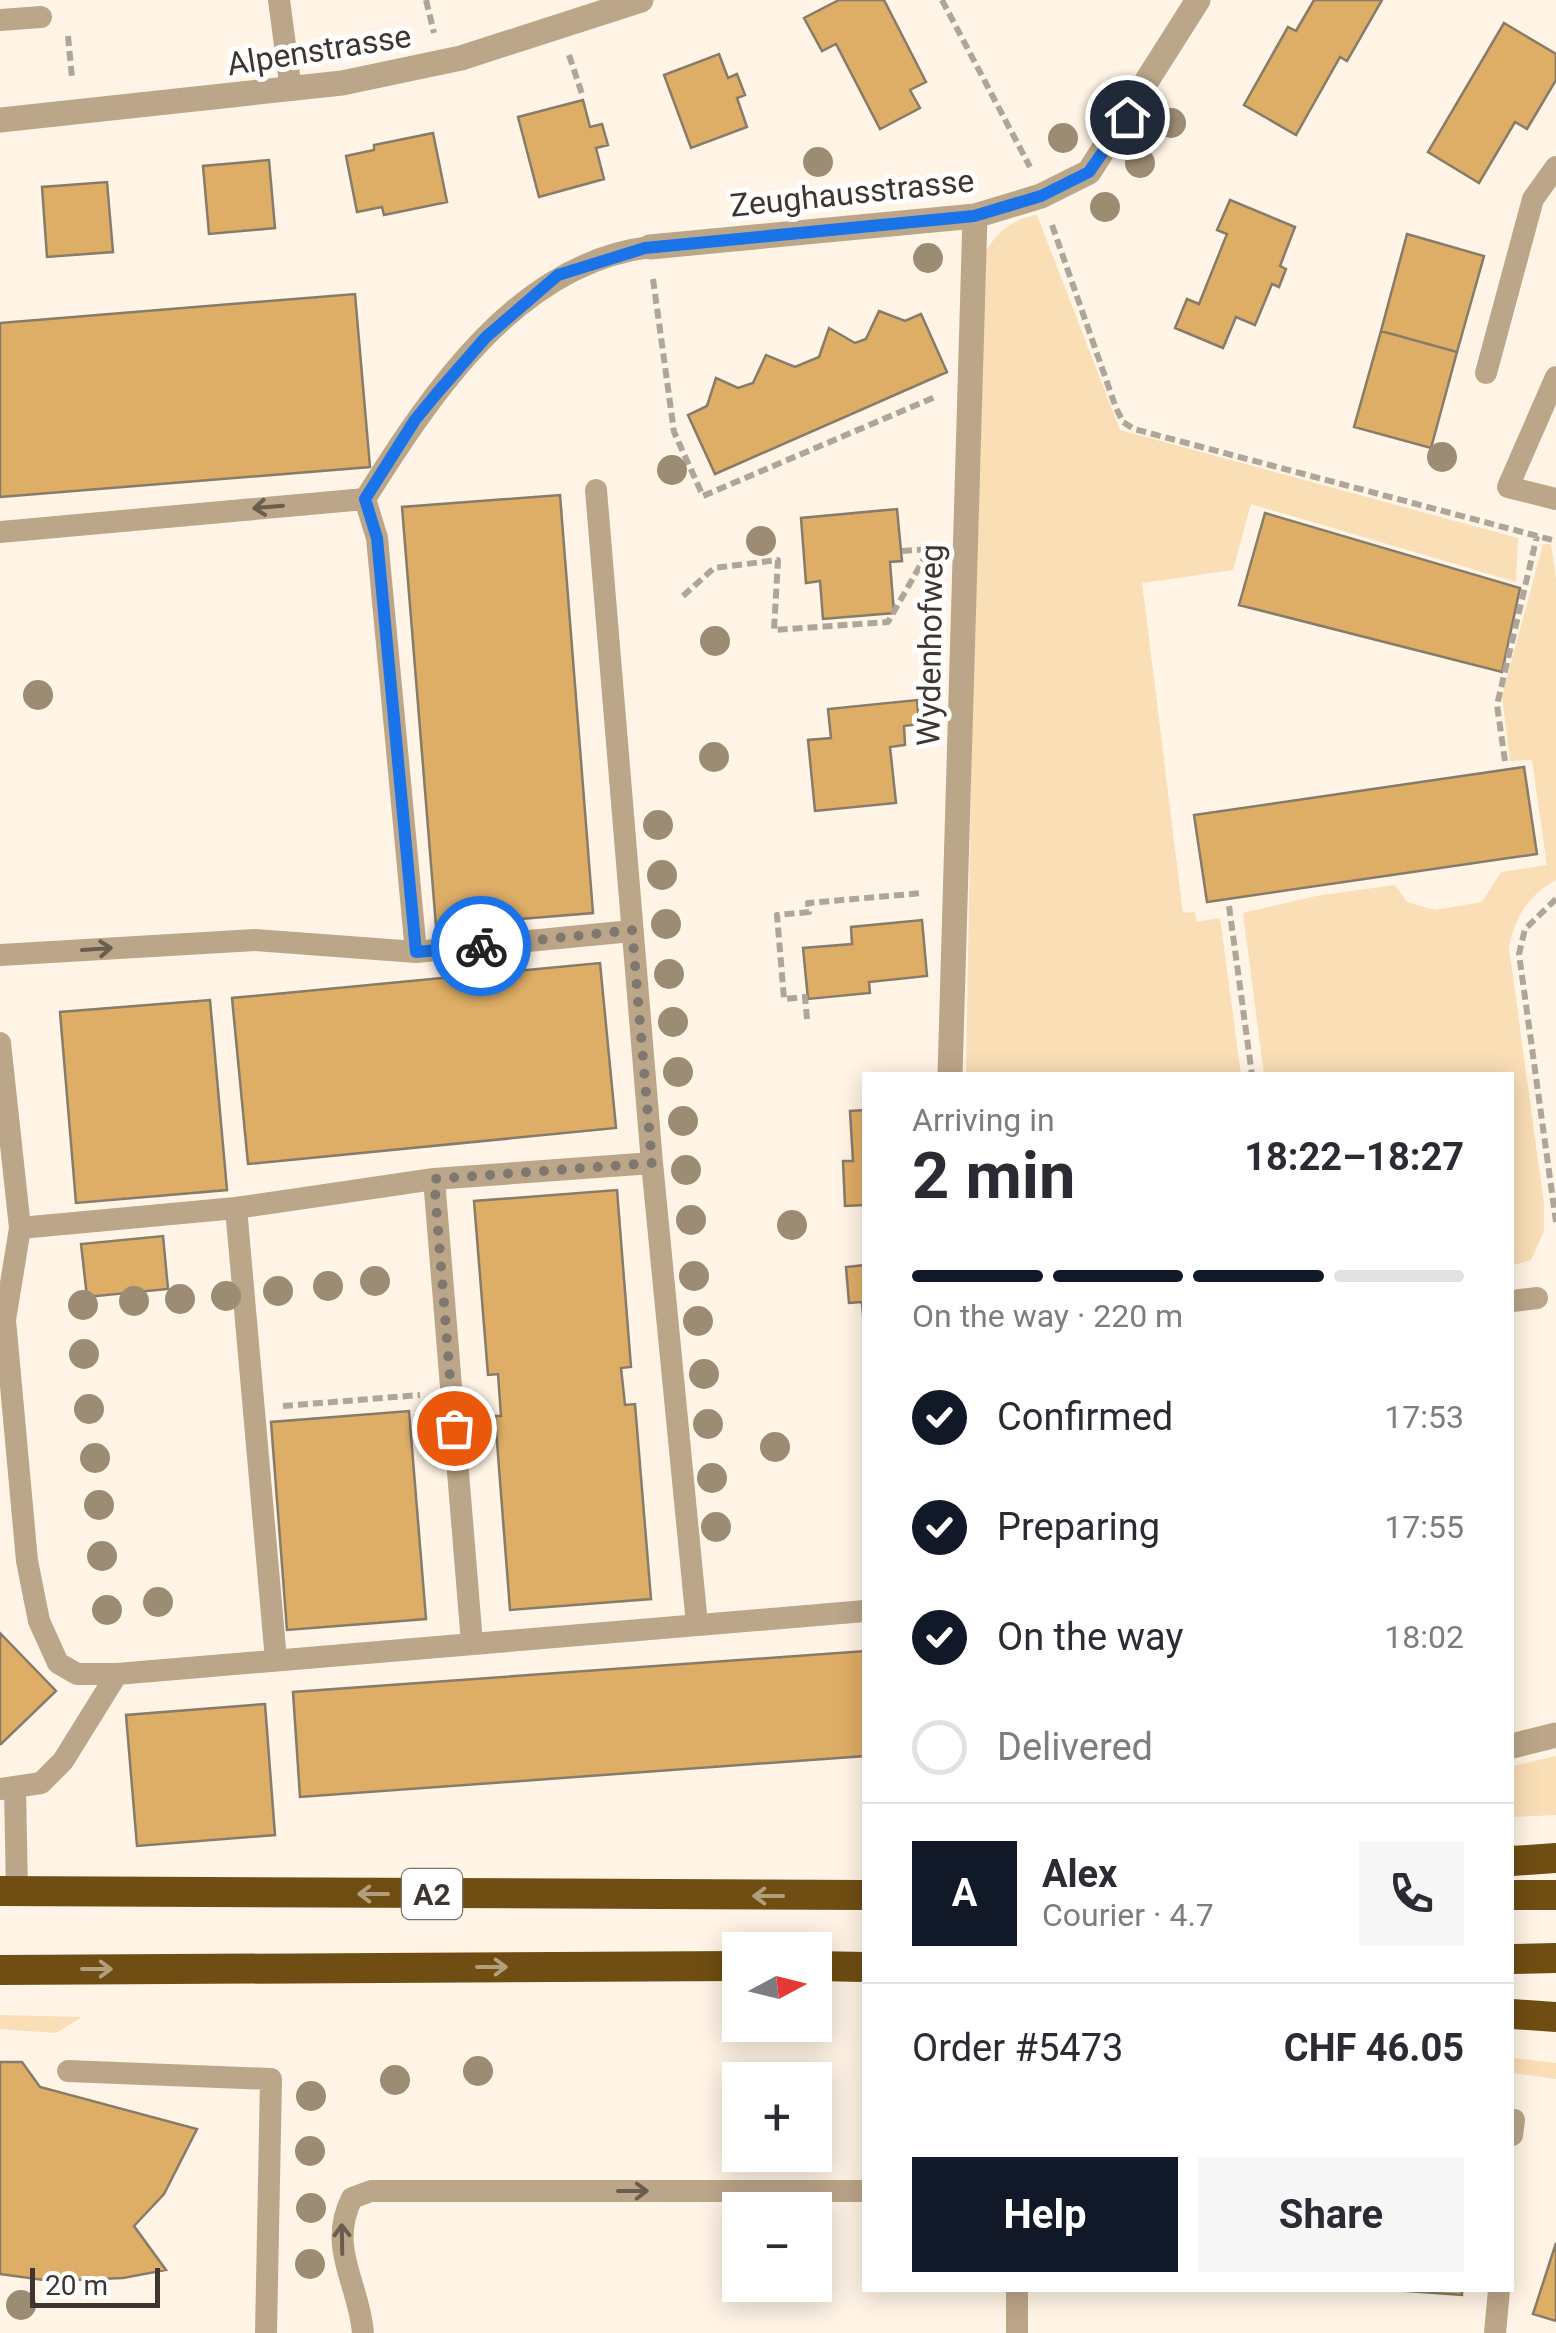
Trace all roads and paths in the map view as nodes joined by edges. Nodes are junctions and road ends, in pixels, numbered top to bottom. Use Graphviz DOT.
graph roads {
  1 [pos="279,0"];
  2 [pos="641,0"];
  3 [pos="942,0"];
  4 [pos="1198,0"];
  5 [pos="42,16"];
  6 [pos="66,18"];
  7 [pos="0,20"];
  8 [pos="291,90"];
  9 [pos="75,113"];
  10 [pos="0,120"];
  11 [pos="1556,167"];
  12 [pos="1041,196"];
  13 [pos="974,216"];
  14 [pos="650,248"];
  15 [pos="1486,373"];
  16 [pos="1556,377"];
  17 [pos="969,389"];
  18 [pos="596,490"];
  19 [pos="365,499"];
  20 [pos="1556,499"];
  21 [pos="0,532"];
  22 [pos="1537,536"];
  23 [pos="1556,541"];
  24 [pos="902,551"];
  25 [pos="683,596"];
  26 [pos="1504,761"];
  27 [pos="956,890"];
  28 [pos="1556,899"];
  29 [pos="1229,906"];
  30 [pos="632,930"];
  31 [pos="416,952"];
  32 [pos="0,955"];
  33 [pos="807,1019"];
  34 [pos="0,1043"];
  35 [pos="950,1072"];
  36 [pos="1252,1072"];
  37 [pos="652,1163"];
  38 [pos="434,1179"];
  39 [pos="236,1208"];
  40 [pos="1556,1222"];
  41 [pos="20,1228"];
  42 [pos="1537,1298"];
  43 [pos="1514,1301"];
  44 [pos="452,1392"];
  45 [pos="254,1408"];
  46 [pos="862,1611"];
  47 [pos="698,1624"];
  48 [pos="472,1642"];
  49 [pos="276,1660"];
  50 [pos="118,1674"];
  51 [pos="1556,1735"];
  52 [pos="1514,1746"];
  53 [pos="8,1789"];
  54 [pos="1556,1858"];
  55 [pos="1514,1861"];
  56 [pos="8,1891"];
  57 [pos="862,1895"];
  58 [pos="1556,1895"];
  59 [pos="1514,1896"];
  60 [pos="1556,1958"];
  61 [pos="1514,1959"];
  62 [pos="722,1966"];
  63 [pos="832,1966"];
  64 [pos="862,1966"];
  65 [pos="0,1970"];
  66 [pos="1514,2014"];
  67 [pos="1556,2017"];
  68 [pos="68,2072"];
  69 [pos="862,2191"];
  70 [pos="1017,2292"];
  71 [pos="1499,2292"];
  72 [pos="266,2333"];
  73 [pos="362,2333"];
  74 [pos="1017,2333"];
  75 [pos="1495,2333"];
  1 -- 8 [label="lane"];
  2 -- 8 [label="street, Alpenstrasse"];
  3 -- 12 [label="path"];
  4 -- 12 [label="street, Zeughausstrasse"];
  5 -- 7 [label="lane"];
  6 -- 9 [label="path"];
  8 -- 9 [label="street, Alpenstrasse"];
  9 -- 10 [label="street, Alpenstrasse"];
  11 -- 15 [label="lane"];
  12 -- 13 [label="street, Zeughausstrasse"];
  12 -- 22 [label="path"];
  13 -- 14 [label="street, Zeughausstrasse"];
  13 -- 17 [label="street, Wydenhofweg"];
  14 -- 17 [label="path"];
  14 -- 19 [label="lane"];
  16 -- 20 [label="lane"];
  17 -- 27 [label="street, Wydenhofweg"];
  18 -- 30 [label="lane"];
  19 -- 21 [label="lane, one-way"];
  19 -- 31 [label="lane"];
  22 -- 23 [label="path"];
  22 -- 26 [label="path"];
  24 -- 25 [label="path"];
  27 -- 33 [label="path"];
  27 -- 35 [label="street, Wydenhofweg"];
  28 -- 40 [label="path"];
  29 -- 36 [label="path"];
  30 -- 31 [label="lane"];
  30 -- 37 [label="lane"];
  32 -- 31 [label="lane, one-way"];
  34 -- 41 [label="lane"];
  37 -- 38 [label="lane"];
  37 -- 47 [label="lane"];
  38 -- 39 [label="lane"];
  38 -- 44 [label="lane"];
  39 -- 41 [label="lane"];
  39 -- 45 [label="lane"];
  41 -- 50 [label="lane"];
  42 -- 43 [label="lane"];
  44 -- 45 [label="path"];
  44 -- 48 [label="lane"];
  45 -- 49 [label="lane"];
  46 -- 47 [label="lane"];
  47 -- 48 [label="lane"];
  48 -- 49 [label="lane"];
  49 -- 50 [label="lane"];
  50 -- 53 [label="lane"];
  51 -- 52 [label="street"];
  53 -- 56 [label="lane"];
  54 -- 55 [label="highway"];
  57 -- 56 [label="highway, A2, one-way"];
  58 -- 59 [label="highway"];
  60 -- 61 [label="highway"];
  65 -- 62 [label="highway, A2, one-way"];
  63 -- 64 [label="highway"];
  66 -- 67 [label="highway"];
  68 -- 72 [label="lane"];
  73 -- 69 [label="lane, one-way"];
  70 -- 74 [label="lane"];
  71 -- 75 [label="lane"];
}
